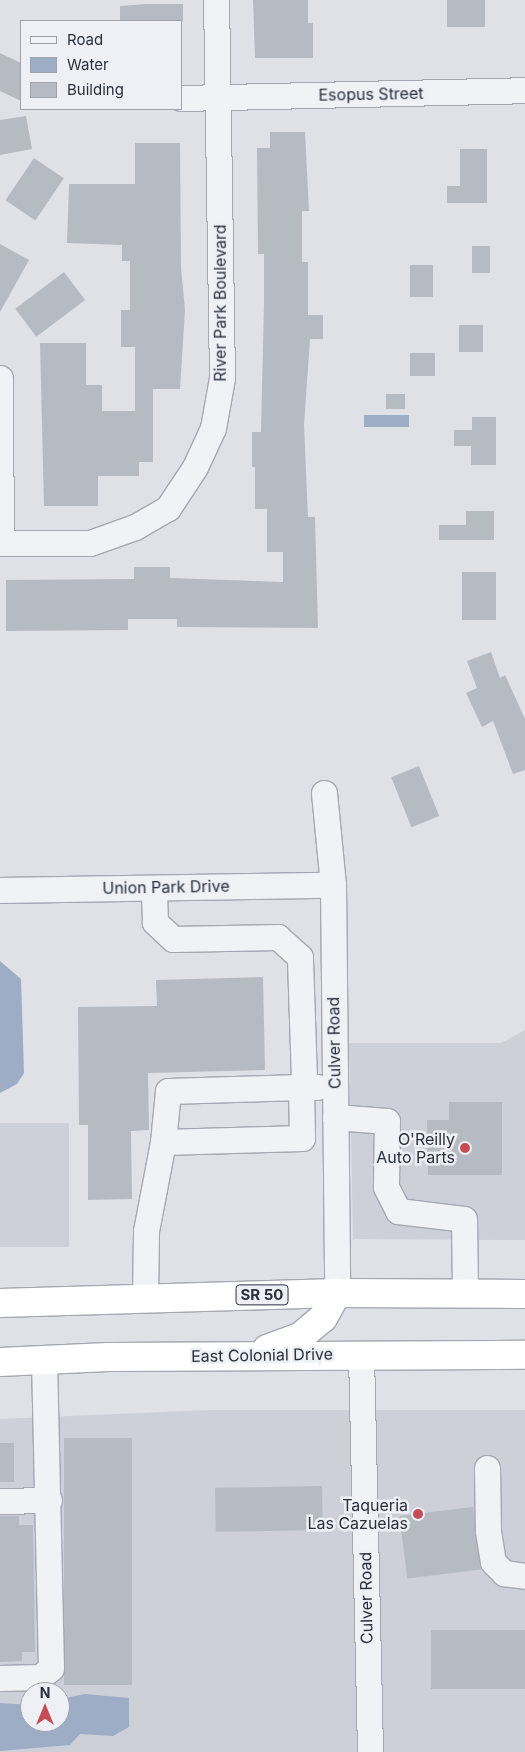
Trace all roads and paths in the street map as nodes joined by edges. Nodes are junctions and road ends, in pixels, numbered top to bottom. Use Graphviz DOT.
graph roads {
  1 [pos="216,0"];
  2 [pos="525,90"];
  3 [pos="218,97"];
  4 [pos="182,98"];
  5 [pos="0,378"];
  6 [pos="1,543"];
  7 [pos="324,793"];
  8 [pos="333,885"];
  9 [pos="154,888"];
  10 [pos="0,890"];
  11 [pos="301,1087"];
  12 [pos="335,1087"];
  13 [pos="335,1117"];
  14 [pos="163,1142"];
  15 [pos="337,1293"];
  16 [pos="465,1293"];
  17 [pos="525,1294"];
  18 [pos="145,1298"];
  19 [pos="0,1303"];
  20 [pos="360,1354"];
  21 [pos="250,1355"];
  22 [pos="525,1355"];
  23 [pos="44,1360"];
  24 [pos="0,1362"];
  25 [pos="487,1468"];
  26 [pos="0,1500"];
  27 [pos="49,1500"];
  28 [pos="525,1576"];
  29 [pos="0,1678"];
  30 [pos="370,1752"];
  1 -- 3 [label="street, River Park Boulevard"];
  2 -- 3 [label="street, Esopus Street"];
  3 -- 4 [label="street, Esopus Street"];
  3 -- 6 [label="street, River Park Boulevard"];
  5 -- 6 [label="street"];
  7 -- 8 [label="street, Culver Road"];
  8 -- 9 [label="street, Union Park Drive"];
  8 -- 12 [label="street, Culver Road"];
  9 -- 10 [label="street, Union Park Drive"];
  9 -- 11 [label="street"];
  11 -- 12 [label="street"];
  11 -- 14 [label="street"];
  11 -- 14 [label="street"];
  12 -- 13 [label="street, Culver Road"];
  13 -- 15 [label="street, Culver Road"];
  13 -- 16 [label="street"];
  14 -- 18 [label="street"];
  15 -- 16 [label="highway, SR 50"];
  15 -- 18 [label="highway, SR 50"];
  15 -- 21 [label="highway"];
  16 -- 17 [label="highway, SR 50"];
  18 -- 19 [label="highway, SR 50"];
  20 -- 21 [label="highway, East Colonial Drive"];
  20 -- 22 [label="highway, East Colonial Drive"];
  20 -- 30 [label="street, Culver Road"];
  21 -- 23 [label="highway, East Colonial Drive"];
  23 -- 24 [label="highway, East Colonial Drive"];
  23 -- 27 [label="street"];
  25 -- 28 [label="street"];
  26 -- 27 [label="street"];
  27 -- 29 [label="street"];
}
